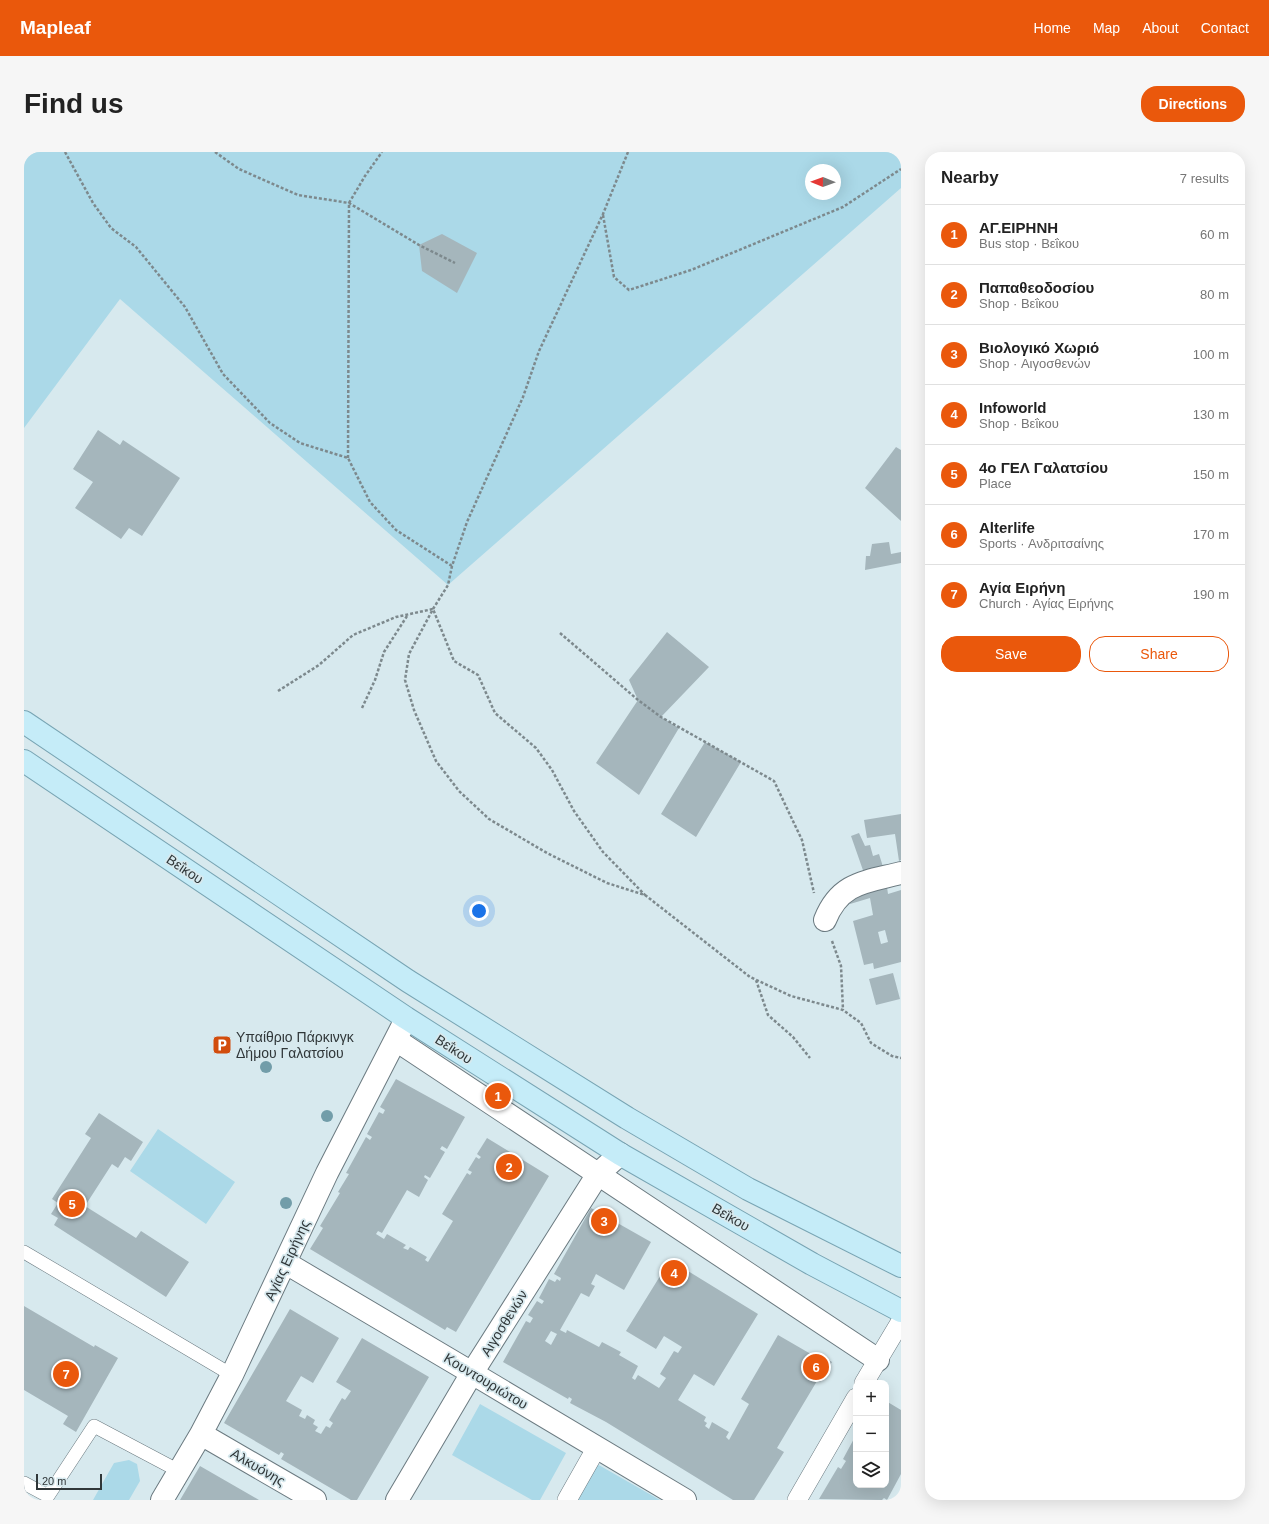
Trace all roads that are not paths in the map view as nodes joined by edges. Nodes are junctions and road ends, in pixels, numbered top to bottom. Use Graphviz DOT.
graph roads {
  1 [pos="24,722"];
  2 [pos="24,761"];
  3 [pos="901,872"];
  4 [pos="825,920"];
  5 [pos="406,1018"];
  6 [pos="396,1040"];
  7 [pos="620,1154"];
  8 [pos="598,1174"];
  9 [pos="24,1252"];
  10 [pos="286,1264"];
  11 [pos="901,1266"];
  12 [pos="901,1311"];
  13 [pos="901,1321"];
  14 [pos="878,1360"];
  15 [pos="472,1372"];
  16 [pos="232,1375"];
  17 [pos="866,1380"];
  18 [pos="853,1403"];
  19 [pos="201,1434"];
  20 [pos="597,1447"];
  21 [pos="179,1471"];
  22 [pos="24,1483"];
  23 [pos="162,1500"];
  24 [pos="315,1500"];
  25 [pos="397,1500"];
  26 [pos="566,1500"];
  27 [pos="685,1500"];
  28 [pos="797,1500"];
  1 -- 11 [label="main road"];
  2 -- 5 [label="main road, Βεΐκου"];
  3 -- 4 [label="street"];
  5 -- 6 [label="street, Αγίας Ειρήνης"];
  5 -- 7 [label="main road, Βεΐκου"];
  6 -- 8 [label="street"];
  6 -- 10 [label="street, Αγίας Ειρήνης"];
  7 -- 8 [label="street, Αιγοσθενών"];
  7 -- 12 [label="main road, Βεΐκου"];
  8 -- 14 [label="street"];
  8 -- 15 [label="street, Αιγοσθενών"];
  9 -- 16 [label="lane"];
  10 -- 15 [label="street, Κουντουριώτου"];
  10 -- 16 [label="street, Αγίας Ειρήνης"];
  13 -- 14 [label="street"];
  14 -- 17 [label="street"];
  15 -- 20 [label="street, Κουντουριώτου"];
  15 -- 25 [label="street, Αιγοσθενών"];
  16 -- 19 [label="street, Αγίας Ειρήνης"];
  18 -- 28 [label="street"];
  19 -- 21 [label="street, Αγίας Ειρήνης"];
  19 -- 24 [label="street, Αλκυόνης"];
  20 -- 26 [label="street"];
  20 -- 27 [label="street, Κουντουριώτου"];
  21 -- 22 [label="lane"];
  21 -- 23 [label="street, Αγίας Ειρήνης"];
}
